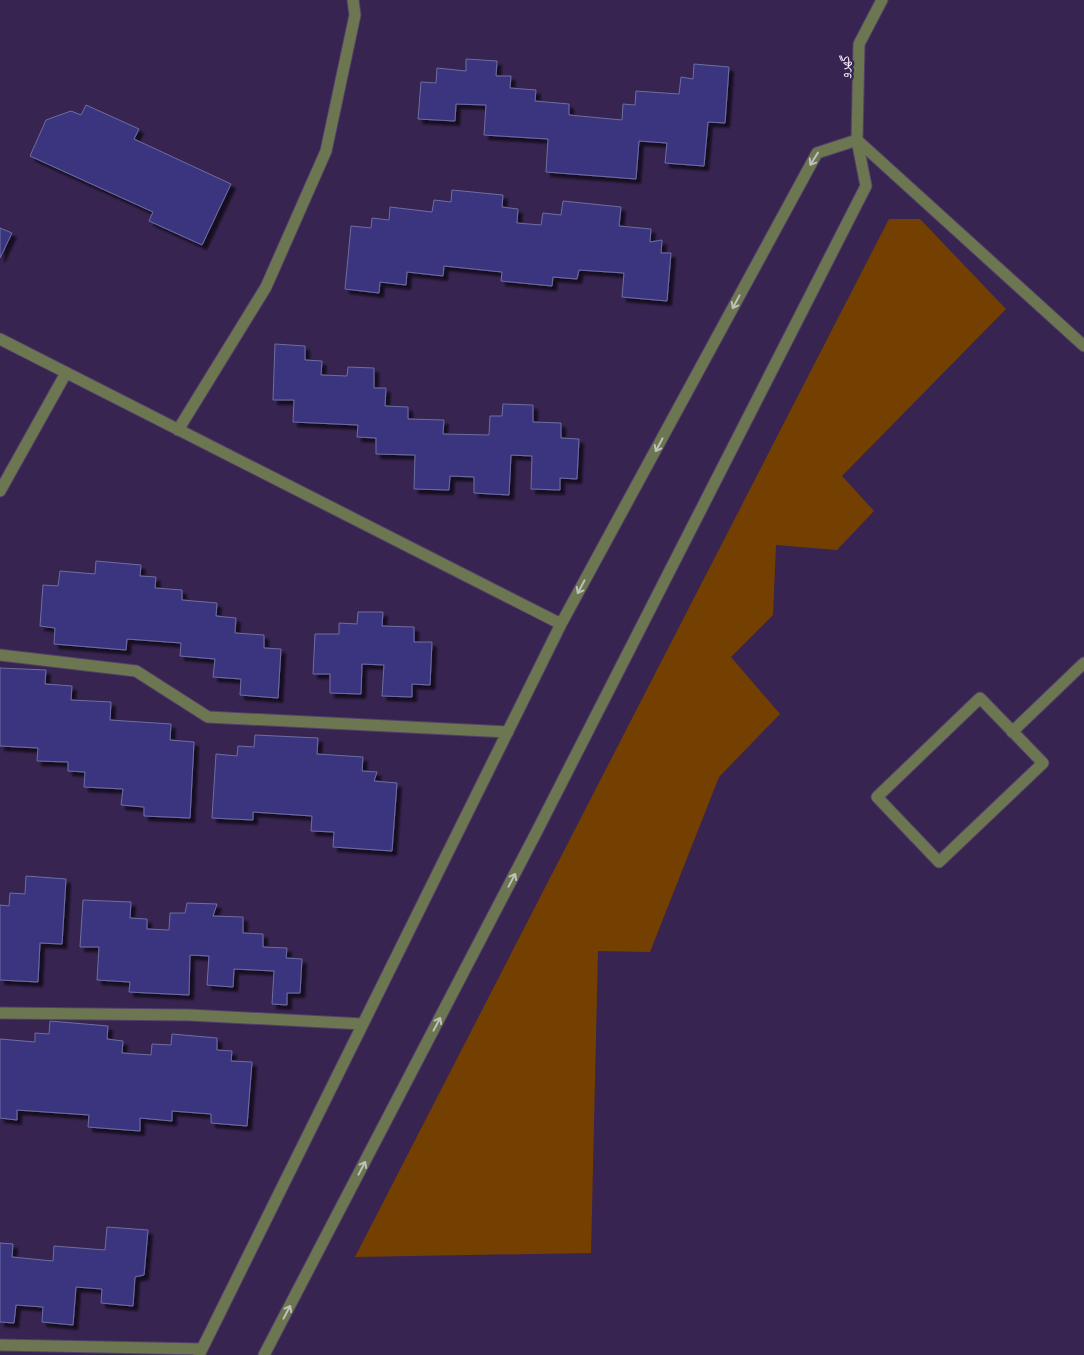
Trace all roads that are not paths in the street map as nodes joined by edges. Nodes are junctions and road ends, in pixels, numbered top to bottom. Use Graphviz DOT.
graph roads {
  1 [pos="353,0"];
  2 [pos="882,0"];
  3 [pos="857,140"];
  4 [pos="0,339"];
  5 [pos="1084,346"];
  6 [pos="66,373"];
  7 [pos="178,430"];
  8 [pos="0,491"];
  9 [pos="562,624"];
  10 [pos="0,655"];
  11 [pos="1084,663"];
  12 [pos="508,732"];
  13 [pos="1012,732"];
  14 [pos="0,1012"];
  15 [pos="363,1024"];
  16 [pos="0,1345"];
  17 [pos="200,1352"];
  18 [pos="264,1355"];
  1 -- 7 [label="lane"];
  2 -- 3 [label="lane, گهرو"];
  3 -- 5 [label="lane"];
  3 -- 9 [label="lane, one-way"];
  18 -- 3 [label="lane, گهرو, one-way"];
  4 -- 6 [label="lane"];
  6 -- 7 [label="lane"];
  6 -- 8 [label="lane"];
  7 -- 9 [label="lane"];
  9 -- 12 [label="lane"];
  10 -- 12 [label="lane"];
  11 -- 13 [label="lane"];
  12 -- 15 [label="lane"];
  13 -- 13 [label="lane"];
  14 -- 15 [label="lane"];
  15 -- 17 [label="lane"];
  16 -- 17 [label="lane"];
}
